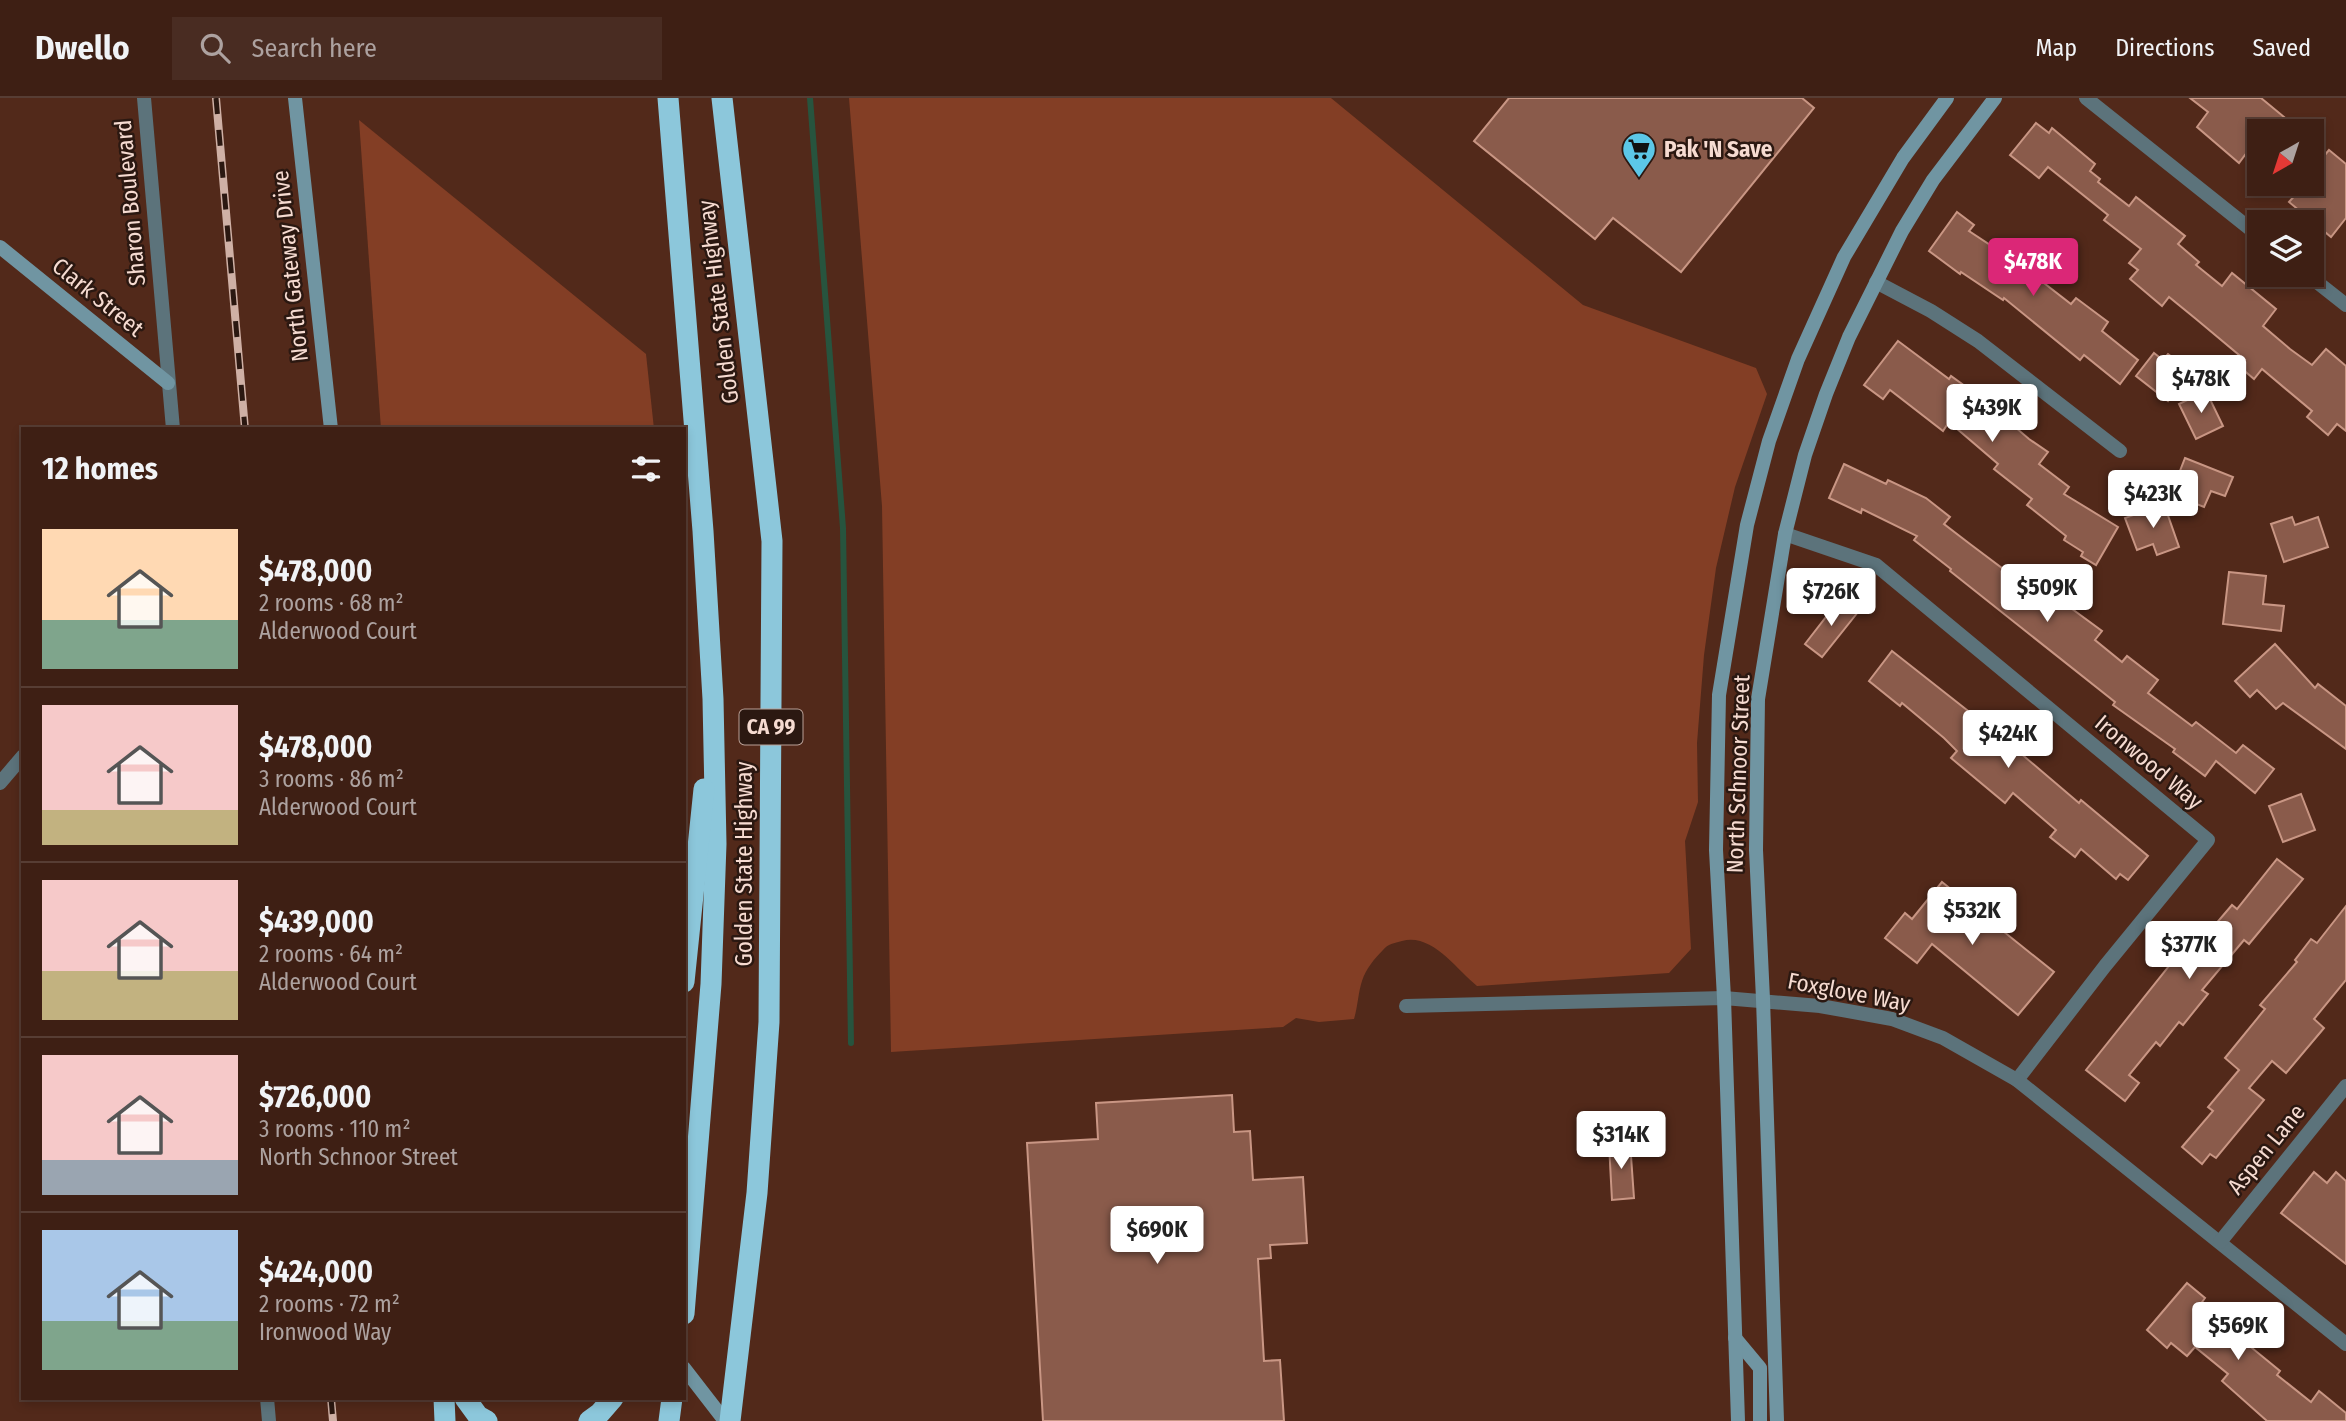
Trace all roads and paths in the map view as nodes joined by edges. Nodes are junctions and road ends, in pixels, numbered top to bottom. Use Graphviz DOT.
graph roads {
  1 [pos="144,98"];
  2 [pos="295,98"];
  3 [pos="668,98"];
  4 [pos="722,98"];
  5 [pos="1947,98"];
  6 [pos="1996,98"];
  7 [pos="2086,98"];
  8 [pos="2247,226"];
  9 [pos="0,247"];
  10 [pos="1876,282"];
  11 [pos="2323,287"];
  12 [pos="2346,305"];
  13 [pos="168,383"];
  14 [pos="173,427"];
  15 [pos="331,427"];
  16 [pos="2120,451"];
  17 [pos="1785,534"];
  18 [pos="713,699"];
  19 [pos="21,758"];
  20 [pos="0,783"];
  21 [pos="686,962"];
  22 [pos="1724,998"];
  23 [pos="1763,999"];
  24 [pos="1406,1006"];
  25 [pos="2017,1080"];
  26 [pos="2346,1086"];
  27 [pos="2221,1242"];
  28 [pos="686,1290"];
  29 [pos="1735,1338"];
  30 [pos="2346,1343"];
  31 [pos="739,1357"];
  32 [pos="686,1370"];
  33 [pos="267,1400"];
  34 [pos="444,1400"];
  35 [pos="466,1400"];
  36 [pos="611,1400"];
  37 [pos="672,1400"];
  38 [pos="269,1421"];
  39 [pos="445,1421"];
  40 [pos="487,1421"];
  41 [pos="589,1421"];
  42 [pos="669,1421"];
  43 [pos="727,1421"];
  44 [pos="736,1421"];
  45 [pos="1738,1421"];
  46 [pos="1760,1421"];
  47 [pos="1777,1421"];
  1 -- 13 [label="street, Sharon Boulevard"];
  2 -- 15 [label="street, North Gateway Drive"];
  3 -- 18 [label="highway, Golden State Highway / CA 99"];
  4 -- 31 [label="highway, Golden State Highway / CA 99"];
  5 -- 22 [label="street, North Schnoor Street"];
  6 -- 10 [label="street, North Schnoor Street"];
  7 -- 8 [label="street"];
  9 -- 13 [label="street, Clark Street"];
  10 -- 16 [label="street"];
  10 -- 17 [label="street, North Schnoor Street"];
  11 -- 12 [label="street"];
  13 -- 14 [label="street, Sharon Boulevard"];
  17 -- 23 [label="street, North Schnoor Street"];
  17 -- 25 [label="street, Ironwood Way"];
  18 -- 21 [label="highway"];
  18 -- 28 [label="highway, Golden State Highway / CA 99"];
  19 -- 20 [label="street"];
  22 -- 23 [label="street, Foxglove Way"];
  22 -- 24 [label="street, Foxglove Way"];
  22 -- 29 [label="street, North Schnoor Street"];
  23 -- 25 [label="street, Foxglove Way"];
  23 -- 47 [label="street, North Schnoor Street"];
  25 -- 27 [label="street, Foxglove Way"];
  26 -- 27 [label="street, Aspen Lane"];
  27 -- 30 [label="street, Foxglove Way"];
  29 -- 45 [label="street, North Schnoor Street"];
  29 -- 46 [label="street"];
  31 -- 43 [label="highway, Golden State Highway / CA 99"];
  31 -- 44 [label="highway"];
  32 -- 43 [label="street"];
  33 -- 38 [label="street"];
  34 -- 39 [label="highway"];
  35 -- 40 [label="highway"];
  36 -- 41 [label="highway"];
  37 -- 42 [label="highway"];
}
